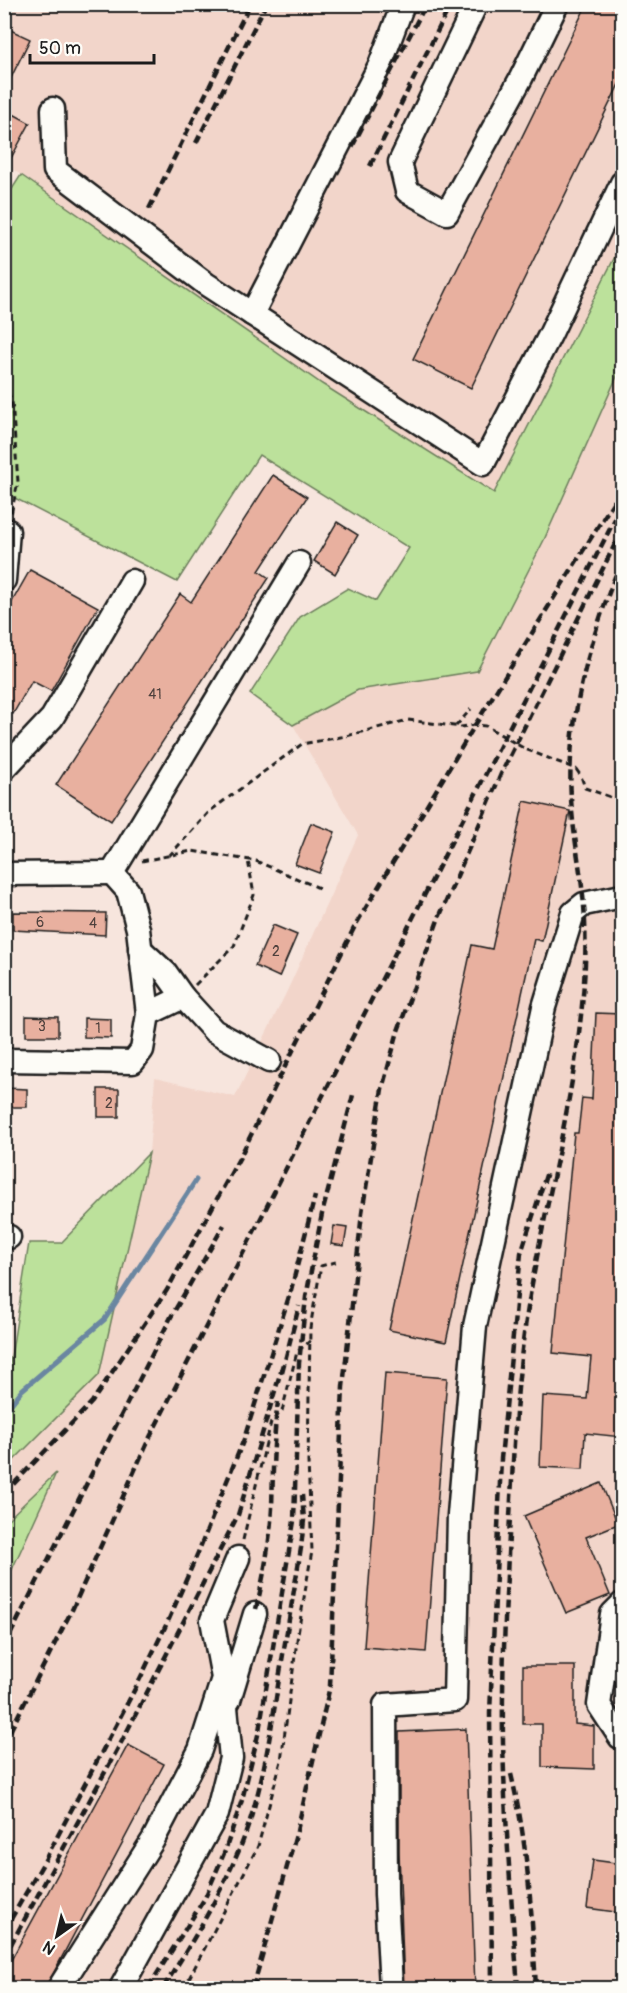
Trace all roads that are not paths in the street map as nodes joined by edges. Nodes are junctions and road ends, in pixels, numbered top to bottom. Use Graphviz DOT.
graph roads {
  1 [pos="403,4"];
  2 [pos="476,4"];
  3 [pos="557,4"];
  4 [pos="53,109"];
  5 [pos="622,183"];
  6 [pos="252,314"];
  7 [pos="8,531"];
  8 [pos="298,563"];
  9 [pos="4,580"];
  10 [pos="132,581"];
  11 [pos="9,757"];
  12 [pos="111,873"];
  13 [pos="4,874"];
  14 [pos="622,896"];
  15 [pos="140,949"];
  16 [pos="183,997"];
  17 [pos="148,1014"];
  18 [pos="4,1060"];
  19 [pos="270,1061"];
  20 [pos="238,1558"];
  21 [pos="622,1604"];
  22 [pos="255,1614"];
  23 [pos="223,1678"];
  24 [pos="226,1710"];
  25 [pos="620,1737"];
  26 [pos="59,1989"];
  27 [pos="121,1989"];
  28 [pos="391,1989"];
  1 -- 6 [label="street"];
  2 -- 3 [label="street"];
  4 -- 6 [label="street"];
  5 -- 6 [label="street"];
  7 -- 9 [label="street"];
  8 -- 12 [label="street"];
  10 -- 11 [label="street"];
  12 -- 13 [label="street"];
  12 -- 15 [label="street"];
  14 -- 28 [label="street"];
  15 -- 16 [label="street"];
  15 -- 17 [label="street"];
  16 -- 17 [label="street"];
  16 -- 19 [label="street"];
  17 -- 18 [label="street"];
  20 -- 23 [label="street"];
  21 -- 25 [label="street"];
  22 -- 24 [label="street"];
  23 -- 24 [label="street"];
  23 -- 26 [label="street"];
  24 -- 27 [label="street"];
}
